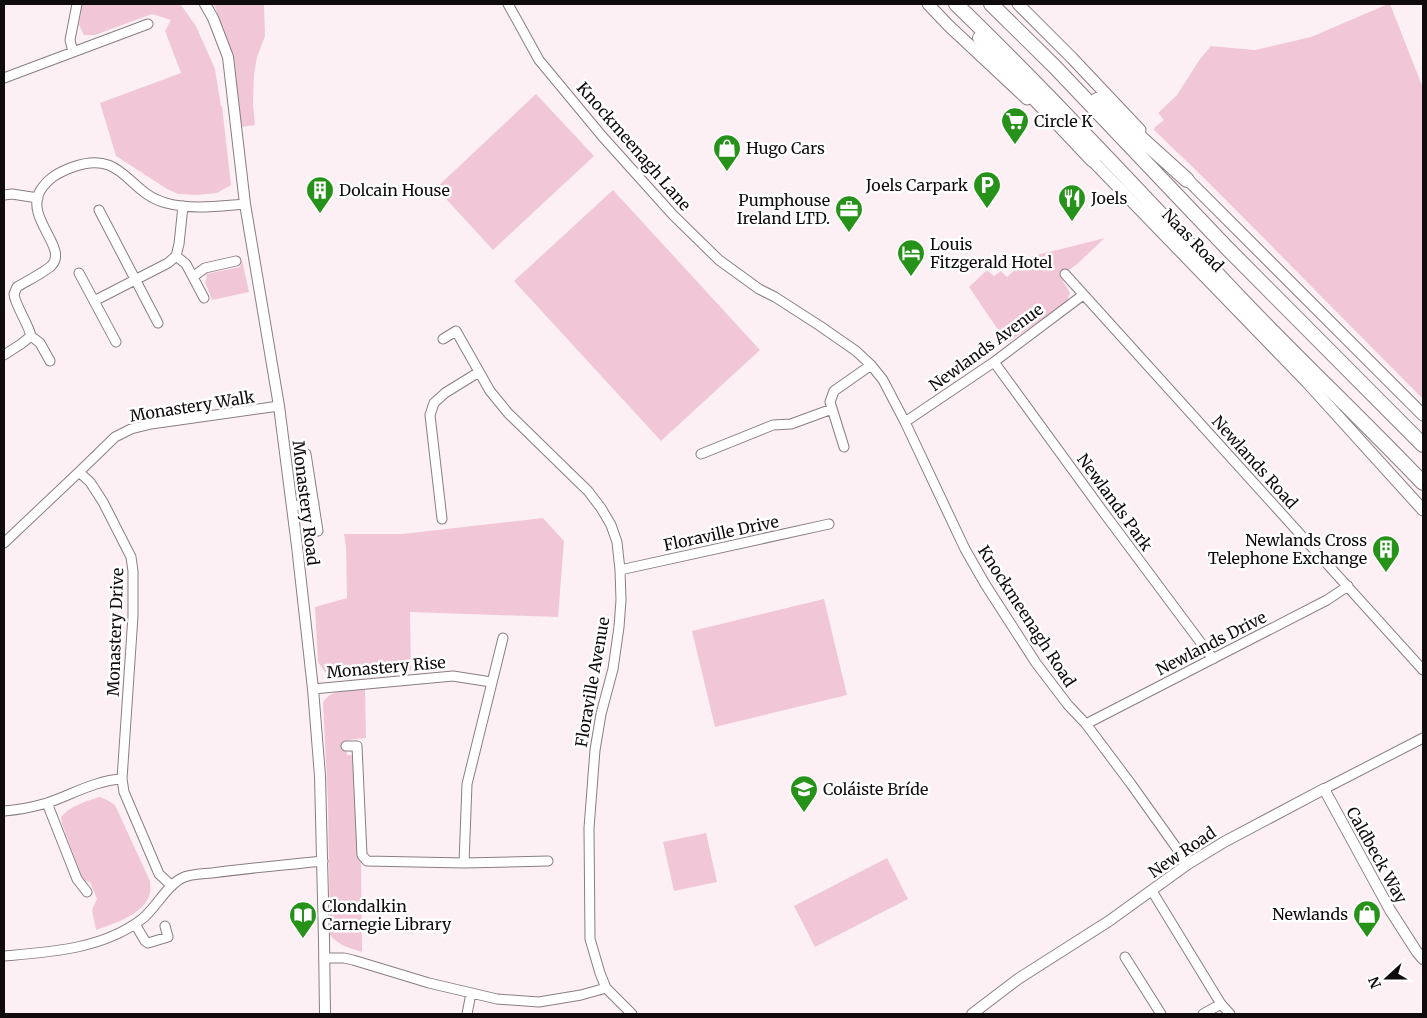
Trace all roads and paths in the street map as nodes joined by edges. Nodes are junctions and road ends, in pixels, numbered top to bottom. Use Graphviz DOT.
graph roads {
  1 [pos="77,4"];
  2 [pos="205,4"];
  3 [pos="508,4"];
  4 [pos="928,4"];
  5 [pos="950,4"];
  6 [pos="956,4"];
  7 [pos="991,4"];
  8 [pos="1018,4"];
  9 [pos="148,24"];
  10 [pos="73,52"];
  11 [pos="1055,67"];
  12 [pos="4,78"];
  13 [pos="1093,160"];
  14 [pos="1187,180"];
  15 [pos="4,195"];
  16 [pos="38,198"];
  17 [pos="245,204"];
  18 [pos="183,206"];
  19 [pos="99,210"];
  20 [pos="176,256"];
  21 [pos="236,262"];
  22 [pos="79,273"];
  23 [pos="1065,274"];
  24 [pos="194,276"];
  25 [pos="136,280"];
  26 [pos="1084,295"];
  27 [pos="775,297"];
  28 [pos="204,298"];
  29 [pos="94,302"];
  30 [pos="158,324"];
  31 [pos="31,336"];
  32 [pos="444,339"];
  33 [pos="116,342"];
  34 [pos="4,355"];
  35 [pos="50,362"];
  36 [pos="994,362"];
  37 [pos="872,365"];
  38 [pos="479,372"];
  39 [pos="279,406"];
  40 [pos="832,409"];
  41 [pos="1423,415"];
  42 [pos="905,422"];
  43 [pos="1423,445"];
  44 [pos="844,447"];
  45 [pos="306,454"];
  46 [pos="701,454"];
  47 [pos="79,472"];
  48 [pos="1423,483"];
  49 [pos="314,503"];
  50 [pos="292,506"];
  51 [pos="1423,510"];
  52 [pos="442,519"];
  53 [pos="829,524"];
  54 [pos="318,531"];
  55 [pos="4,543"];
  56 [pos="620,570"];
  57 [pos="1348,586"];
  58 [pos="503,638"];
  59 [pos="1213,660"];
  60 [pos="1423,670"];
  61 [pos="492,682"];
  62 [pos="313,689"];
  63 [pos="1086,724"];
  64 [pos="1423,738"];
  65 [pos="346,746"];
  66 [pos="122,779"];
  67 [pos="1324,789"];
  68 [pos="47,803"];
  69 [pos="4,812"];
  70 [pos="322,861"];
  71 [pos="548,861"];
  72 [pos="464,863"];
  73 [pos="1188,864"];
  74 [pos="172,886"];
  75 [pos="1152,891"];
  76 [pos="87,892"];
  77 [pos="136,924"];
  78 [pos="165,926"];
  79 [pos="4,956"];
  80 [pos="1125,956"];
  81 [pos="324,958"];
  82 [pos="1423,959"];
  83 [pos="606,988"];
  84 [pos="471,993"];
  85 [pos="1221,1004"];
  86 [pos="325,1014"];
  87 [pos="467,1014"];
  88 [pos="632,1014"];
  89 [pos="972,1014"];
  90 [pos="1161,1014"];
  91 [pos="1203,1014"];
  92 [pos="1230,1014"];
  1 -- 10 [label="street"];
  2 -- 17 [label="street, Monastery Road"];
  3 -- 27 [label="street, Knockmeenagh Lane"];
  4 -- 13 [label="main road, Naas Road"];
  5 -- 13 [label="highway"];
  6 -- 48 [label="highway, Naas Road"];
  7 -- 11 [label="highway, Naas Road"];
  8 -- 14 [label="main road"];
  9 -- 10 [label="street"];
  10 -- 12 [label="street"];
  11 -- 14 [label="highway"];
  11 -- 43 [label="highway, Naas Road"];
  13 -- 51 [label="main road, Naas Road"];
  14 -- 41 [label="main road"];
  15 -- 16 [label="street"];
  16 -- 18 [label="street"];
  16 -- 31 [label="street"];
  17 -- 18 [label="street"];
  17 -- 39 [label="street, Monastery Road"];
  18 -- 20 [label="street"];
  19 -- 25 [label="street"];
  20 -- 24 [label="street"];
  20 -- 25 [label="street"];
  21 -- 24 [label="street"];
  22 -- 29 [label="street"];
  23 -- 26 [label="street, Newlands Road"];
  24 -- 28 [label="street"];
  25 -- 29 [label="street"];
  25 -- 30 [label="street"];
  26 -- 36 [label="street, Newlands Avenue"];
  26 -- 57 [label="street, Newlands Road"];
  27 -- 37 [label="street, Knockmeenagh Road"];
  29 -- 33 [label="street"];
  31 -- 34 [label="street"];
  31 -- 35 [label="street"];
  32 -- 38 [label="street, Floraville Avenue"];
  36 -- 42 [label="street, Newlands Avenue"];
  36 -- 59 [label="street, Newlands Park"];
  37 -- 40 [label="street"];
  37 -- 42 [label="street, Knockmeenagh Road"];
  38 -- 52 [label="street"];
  38 -- 56 [label="street, Floraville Avenue"];
  39 -- 47 [label="street, Monastery Walk"];
  39 -- 50 [label="street, Monastery Road"];
  40 -- 44 [label="street"];
  40 -- 46 [label="street"];
  42 -- 63 [label="street, Knockmeenagh Road"];
  45 -- 49 [label="street"];
  47 -- 55 [label="street, Monastery Walk"];
  47 -- 66 [label="street, Monastery Drive"];
  49 -- 50 [label="street"];
  49 -- 54 [label="street"];
  50 -- 62 [label="street, Monastery Road"];
  53 -- 56 [label="street, Floraville Drive"];
  56 -- 83 [label="street, Floraville Avenue"];
  57 -- 59 [label="street, Newlands Drive"];
  57 -- 60 [label="street, Newlands Road"];
  58 -- 61 [label="street"];
  59 -- 63 [label="street, Newlands Drive"];
  61 -- 62 [label="street, Monastery Rise"];
  61 -- 72 [label="street"];
  62 -- 70 [label="street, Monastery Road"];
  63 -- 73 [label="street, Knockmeenagh Road"];
  64 -- 67 [label="street, New Road"];
  65 -- 72 [label="street"];
  66 -- 68 [label="street"];
  66 -- 74 [label="street, Monastery Drive"];
  67 -- 73 [label="street, New Road"];
  67 -- 82 [label="street, Caldbeck Way"];
  68 -- 69 [label="street"];
  68 -- 76 [label="street"];
  70 -- 74 [label="street"];
  70 -- 81 [label="street, Monastery Road"];
  71 -- 72 [label="street"];
  73 -- 75 [label="street, New Road"];
  74 -- 77 [label="street"];
  75 -- 85 [label="street"];
  75 -- 89 [label="street, New Road"];
  77 -- 78 [label="street"];
  77 -- 79 [label="street"];
  80 -- 90 [label="street"];
  81 -- 84 [label="street"];
  81 -- 86 [label="street, Monastery Road"];
  83 -- 84 [label="street"];
  83 -- 88 [label="street, Floraville Avenue"];
  84 -- 87 [label="street"];
  85 -- 91 [label="street"];
  85 -- 92 [label="street"];
}
